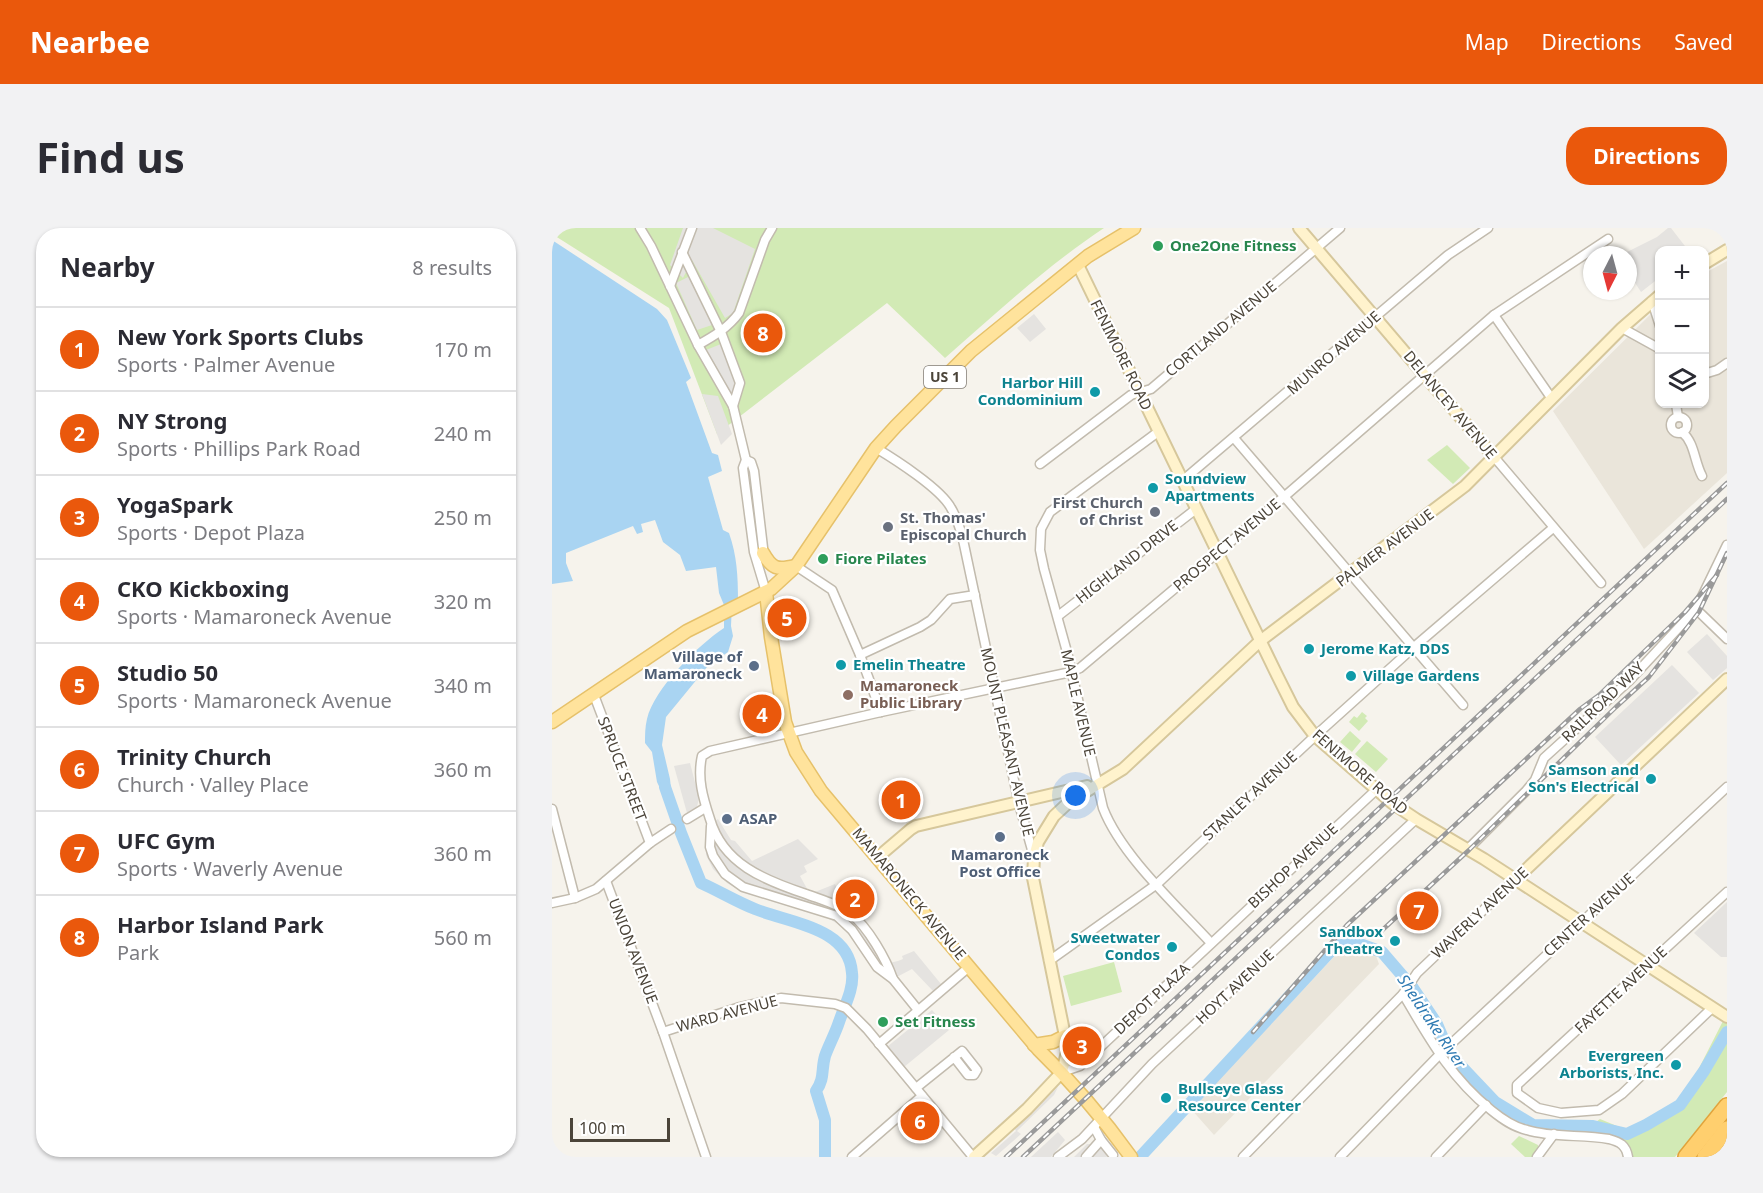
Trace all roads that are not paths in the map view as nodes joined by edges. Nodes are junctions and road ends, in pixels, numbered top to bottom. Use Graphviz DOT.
graph roads {
  1 [pos="640,228"];
  2 [pos="692,228"];
  3 [pos="771,228"];
  4 [pos="1134,228"];
  5 [pos="1299,228"];
  6 [pos="1340,228"];
  7 [pos="1488,228"];
  8 [pos="1608,239"];
  9 [pos="1316,248"];
  10 [pos="1727,250"];
  11 [pos="682,252"];
  12 [pos="1709,261"];
  13 [pos="1078,265"];
  14 [pos="670,286"];
  15 [pos="1655,299"];
  16 [pos="1494,315"];
  17 [pos="1375,318"];
  18 [pos="1622,328"];
  19 [pos="721,332"];
  20 [pos="698,345"];
  21 [pos="1655,347"];
  22 [pos="1727,363"];
  23 [pos="1709,372"];
  24 [pos="1424,375"];
  25 [pos="1140,393"];
  26 [pos="1552,399"];
  27 [pos="733,406"];
  28 [pos="1677,408"];
  29 [pos="1158,432"];
  30 [pos="1234,438"];
  31 [pos="876,448"];
  32 [pos="1495,458"];
  33 [pos="746,460"];
  34 [pos="1040,465"];
  35 [pos="1701,476"];
  36 [pos="1182,481"];
  37 [pos="1285,496"];
  38 [pos="1196,509"];
  39 [pos="1553,528"];
  40 [pos="1727,544"];
  41 [pos="1217,552"];
  42 [pos="763,553"];
  43 [pos="796,566"];
  44 [pos="1351,573"];
  45 [pos="1601,583"];
  46 [pos="766,592"];
  47 [pos="975,595"];
  48 [pos="1696,609"];
  49 [pos="1058,616"];
  50 [pos="1727,639"];
  51 [pos="1260,642"];
  52 [pos="1414,647"];
  53 [pos="860,655"];
  54 [pos="1071,672"];
  55 [pos="1727,679"];
  56 [pos="995,687"];
  57 [pos="594,695"];
  58 [pos="1463,705"];
  59 [pos="881,712"];
  60 [pos="552,722"];
  61 [pos="789,733"];
  62 [pos="1315,736"];
  63 [pos="1097,784"];
  64 [pos="1727,787"];
  65 [pos="1376,790"];
  66 [pos="1019,804"];
  67 [pos="705,808"];
  68 [pos="552,809"];
  69 [pos="687,819"];
  70 [pos="1416,819"];
  71 [pos="711,825"];
  72 [pos="671,829"];
  73 [pos="650,843"];
  74 [pos="1467,850"];
  75 [pos="878,856"];
  76 [pos="1034,857"];
  77 [pos="1515,880"];
  78 [pos="606,881"];
  79 [pos="1157,884"];
  80 [pos="1727,892"];
  81 [pos="574,898"];
  82 [pos="552,903"];
  83 [pos="1581,923"];
  84 [pos="1210,943"];
  85 [pos="1049,961"];
  86 [pos="1648,966"];
  87 [pos="969,967"];
  88 [pos="893,979"];
  89 [pos="1404,991"];
  90 [pos="1712,1008"];
  91 [pos="918,1010"];
  92 [pos="1727,1016"];
  93 [pos="663,1032"];
  94 [pos="1065,1036"];
  95 [pos="1452,1043"];
  96 [pos="879,1044"];
  97 [pos="1034,1045"];
  98 [pos="1441,1053"];
  99 [pos="954,1057"];
  100 [pos="1062,1072"];
  101 [pos="919,1092"];
  102 [pos="1486,1106"];
  103 [pos="1727,1106"];
  104 [pos="1099,1122"];
  105 [pos="1727,1129"];
  106 [pos="1554,1134"];
  107 [pos="1082,1139"];
  108 [pos="1101,1140"];
  109 [pos="1129,1154"];
  110 [pos="1111,1156"];
  111 [pos="706,1157"];
  112 [pos="852,1157"];
  113 [pos="973,1157"];
  114 [pos="1058,1157"];
  115 [pos="1086,1157"];
  116 [pos="1242,1157"];
  117 [pos="1340,1157"];
  118 [pos="1436,1157"];
  119 [pos="1537,1157"];
  120 [pos="1628,1157"];
  121 [pos="1686,1157"];
  122 [pos="1705,1157"];
  1 -- 14 [label="street"];
  2 -- 11 [label="street"];
  3 -- 19 [label="street"];
  4 -- 13 [label="main road, US 1"];
  5 -- 9 [label="street, DELANCEY AVENUE"];
  6 -- 9 [label="street, CORTLAND AVENUE"];
  7 -- 17 [label="street, MUNRO AVENUE"];
  8 -- 16 [label="street, PROSPECT AVENUE"];
  9 -- 17 [label="street, DELANCEY AVENUE"];
  9 -- 25 [label="street, CORTLAND AVENUE"];
  10 -- 12 [label="street"];
  11 -- 14 [label="street"];
  11 -- 19 [label="street"];
  13 -- 25 [label="street, FENIMORE ROAD"];
  13 -- 31 [label="main road, US 1"];
  14 -- 20 [label="street"];
  15 -- 18 [label="street, PALMER AVENUE"];
  16 -- 24 [label="street, PROSPECT AVENUE"];
  16 -- 26 [label="street"];
  17 -- 24 [label="street, DELANCEY AVENUE"];
  17 -- 30 [label="street, MUNRO AVENUE"];
  18 -- 21 [label="street"];
  18 -- 26 [label="street, PALMER AVENUE"];
  19 -- 20 [label="street"];
  19 -- 27 [label="street"];
  20 -- 27 [label="street"];
  22 -- 23 [label="street"];
  24 -- 32 [label="street, DELANCEY AVENUE"];
  24 -- 37 [label="street, PROSPECT AVENUE"];
  25 -- 29 [label="street, FENIMORE ROAD"];
  25 -- 34 [label="street, CORTLAND AVENUE"];
  26 -- 32 [label="street, PALMER AVENUE"];
  27 -- 33 [label="street"];
  28 -- 35 [label="street"];
  29 -- 36 [label="street, FENIMORE ROAD"];
  29 -- 49 [label="street, MAPLE AVENUE"];
  30 -- 36 [label="street, MUNRO AVENUE"];
  30 -- 37 [label="street"];
  31 -- 43 [label="main road, US 1"];
  31 -- 47 [label="street, MOUNT PLEASANT AVENUE"];
  32 -- 39 [label="street, DELANCEY AVENUE"];
  32 -- 44 [label="street, PALMER AVENUE"];
  33 -- 42 [label="street"];
  33 -- 46 [label="street"];
  36 -- 38 [label="street, FENIMORE ROAD"];
  37 -- 41 [label="street, PROSPECT AVENUE"];
  37 -- 44 [label="street"];
  38 -- 41 [label="street, FENIMORE ROAD"];
  38 -- 49 [label="street, HIGHLAND DRIVE"];
  39 -- 45 [label="street, DELANCEY AVENUE"];
  39 -- 52 [label="street, STANLEY AVENUE"];
  40 -- 48 [label="street, RAILROAD WAY"];
  41 -- 51 [label="street, FENIMORE ROAD"];
  41 -- 54 [label="street, PROSPECT AVENUE"];
  42 -- 43 [label="main road"];
  42 -- 46 [label="street"];
  43 -- 46 [label="main road, US 1"];
  43 -- 53 [label="street"];
  44 -- 51 [label="street, PALMER AVENUE"];
  44 -- 52 [label="street"];
  46 -- 57 [label="main road, US 1"];
  46 -- 61 [label="main road, MAMARONECK AVENUE"];
  47 -- 53 [label="street"];
  47 -- 56 [label="street, MOUNT PLEASANT AVENUE"];
  48 -- 50 [label="street"];
  48 -- 74 [label="street, RAILROAD WAY"];
  49 -- 54 [label="street, MAPLE AVENUE"];
  51 -- 62 [label="street, FENIMORE ROAD"];
  51 -- 63 [label="street, PALMER AVENUE"];
  52 -- 58 [label="street"];
  52 -- 62 [label="street, STANLEY AVENUE"];
  53 -- 59 [label="street"];
  54 -- 56 [label="street, PROSPECT AVENUE"];
  54 -- 63 [label="street, MAPLE AVENUE"];
  55 -- 77 [label="street, WAVERLY AVENUE"];
  56 -- 59 [label="street, PROSPECT AVENUE"];
  56 -- 66 [label="street, MOUNT PLEASANT AVENUE"];
  57 -- 60 [label="main road, US 1"];
  57 -- 73 [label="street, SPRUCE STREET"];
  59 -- 61 [label="street, PROSPECT AVENUE"];
  61 -- 67 [label="street, PROSPECT AVENUE"];
  61 -- 75 [label="main road, MAMARONECK AVENUE"];
  62 -- 65 [label="street, FENIMORE ROAD"];
  62 -- 79 [label="street, STANLEY AVENUE"];
  63 -- 66 [label="street, PALMER AVENUE"];
  63 -- 76 [label="street, PALMER AVENUE"];
  63 -- 79 [label="street, MAPLE AVENUE"];
  64 -- 83 [label="street, CENTER AVENUE"];
  65 -- 70 [label="street, FENIMORE ROAD"];
  65 -- 84 [label="street, BISHOP AVENUE"];
  66 -- 75 [label="street, PALMER AVENUE"];
  66 -- 76 [label="street, MOUNT PLEASANT AVENUE"];
  67 -- 69 [label="street"];
  67 -- 71 [label="street"];
  68 -- 81 [label="street"];
  70 -- 74 [label="street, FENIMORE ROAD"];
  70 -- 104 [label="street, HOYT AVENUE"];
  71 -- 88 [label="street"];
  71 -- 88 [label="street"];
  72 -- 73 [label="street"];
  73 -- 78 [label="street"];
  74 -- 77 [label="street, FENIMORE ROAD"];
  75 -- 87 [label="main road, MAMARONECK AVENUE"];
  76 -- 85 [label="street, MOUNT PLEASANT AVENUE"];
  77 -- 83 [label="street, FENIMORE ROAD"];
  77 -- 89 [label="street, WAVERLY AVENUE"];
  78 -- 81 [label="street"];
  78 -- 93 [label="street, UNION AVENUE"];
  79 -- 84 [label="street, MAPLE AVENUE"];
  79 -- 85 [label="street, STANLEY AVENUE"];
  80 -- 86 [label="street, FAYETTE AVENUE"];
  81 -- 82 [label="street"];
  83 -- 86 [label="street, FENIMORE ROAD"];
  83 -- 95 [label="street, CENTER AVENUE"];
  84 -- 100 [label="street, DEPOT PLAZA"];
  85 -- 94 [label="street, MOUNT PLEASANT AVENUE"];
  86 -- 90 [label="street, FENIMORE ROAD"];
  86 -- 90 [label="street, FAYETTE AVENUE"];
  87 -- 91 [label="street"];
  87 -- 97 [label="main road, MAMARONECK AVENUE"];
  88 -- 91 [label="street"];
  89 -- 98 [label="street"];
  89 -- 116 [label="street, WAVERLY AVENUE"];
  90 -- 92 [label="street, FENIMORE ROAD"];
  91 -- 96 [label="street"];
  93 -- 96 [label="street, WARD AVENUE"];
  93 -- 111 [label="street, UNION AVENUE"];
  94 -- 97 [label="main road"];
  94 -- 100 [label="street, MOUNT PLEASANT AVENUE"];
  96 -- 101 [label="street, WARD AVENUE"];
  97 -- 100 [label="main road, MAMARONECK AVENUE"];
  98 -- 102 [label="street"];
  98 -- 117 [label="street"];
  99 -- 101 [label="street"];
  100 -- 104 [label="main road, MAMARONECK AVENUE"];
  100 -- 113 [label="street"];
  101 -- 112 [label="street"];
  101 -- 113 [label="street, WARD AVENUE"];
  102 -- 106 [label="street"];
  102 -- 118 [label="street"];
  103 -- 121 [label="highway"];
  104 -- 107 [label="street, HOYT AVENUE"];
  104 -- 108 [label="street"];
  104 -- 109 [label="main road, MAMARONECK AVENUE"];
  105 -- 122 [label="highway"];
  106 -- 119 [label="street"];
  106 -- 120 [label="street"];
  107 -- 108 [label="street"];
  107 -- 114 [label="street, HOYT AVENUE"];
  108 -- 110 [label="street"];
  108 -- 115 [label="street"];
  109 -- 110 [label="street"];
}
